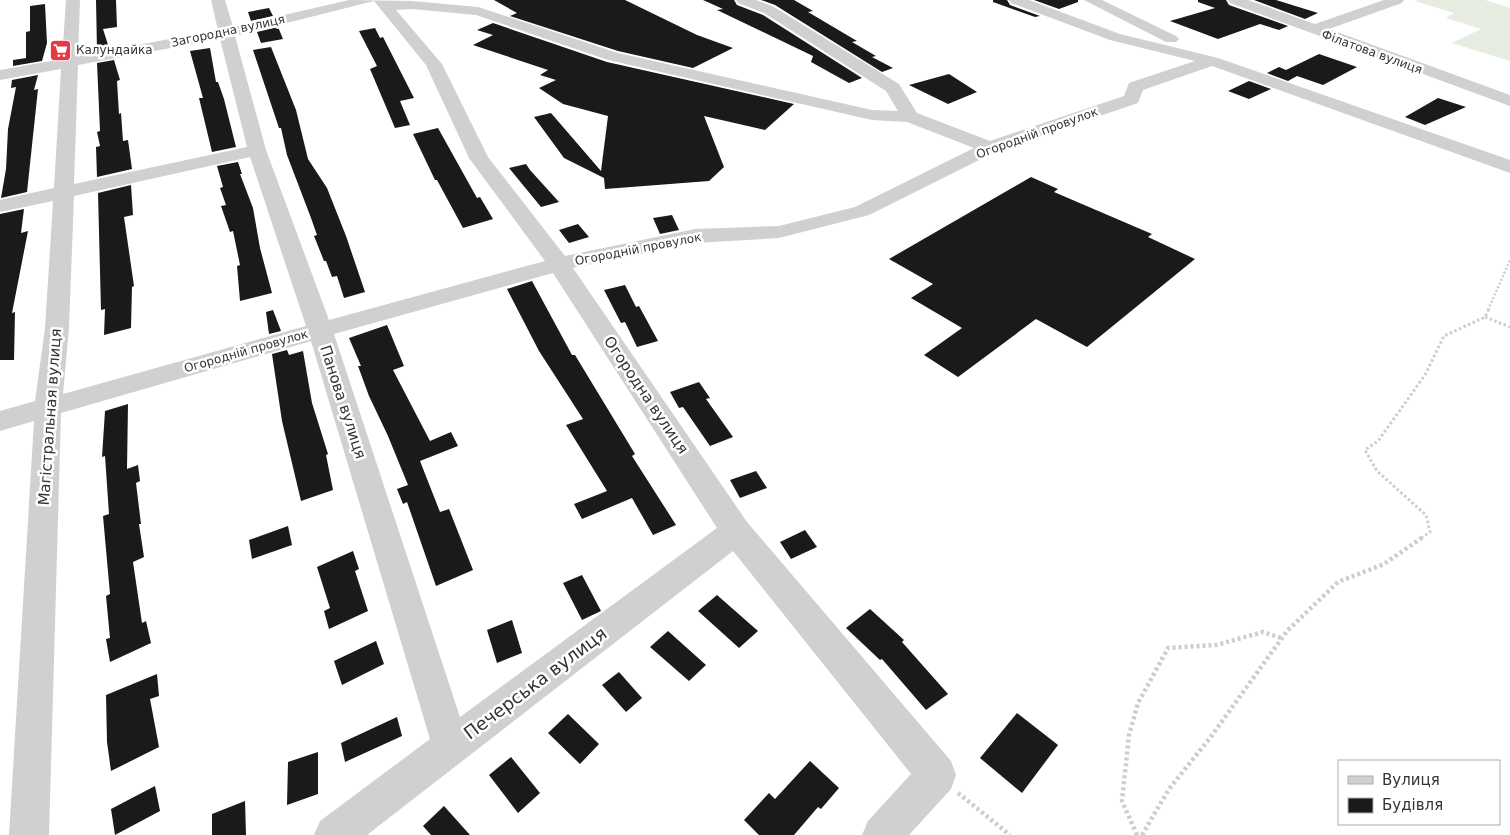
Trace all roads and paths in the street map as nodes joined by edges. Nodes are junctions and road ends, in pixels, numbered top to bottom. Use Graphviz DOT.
graph roads {
  1 [pos="73,0"];
  2 [pos="218,0"];
  3 [pos="743,0"];
  4 [pos="1016,0"];
  5 [pos="1091,0"];
  6 [pos="1235,0"];
  7 [pos="1397,0"];
  8 [pos="377,2"];
  9 [pos="1313,30"];
  10 [pos="228,33"];
  11 [pos="1212,61"];
  12 [pos="70,62"];
  13 [pos="0,75"];
  14 [pos="1510,101"];
  15 [pos="910,117"];
  16 [pos="990,147"];
  17 [pos="257,150"];
  18 [pos="1509,165"];
  19 [pos="63,193"];
  20 [pos="0,206"];
  21 [pos="1510,260"];
  22 [pos="559,264"];
  23 [pos="1485,316"];
  24 [pos="1510,327"];
  25 [pos="320,330"];
  26 [pos="48,407"];
  27 [pos="0,422"];
  28 [pos="736,531"];
  29 [pos="1282,638"];
  30 [pos="451,746"];
  31 [pos="937,775"];
  32 [pos="29,835"];
  33 [pos="334,835"];
  34 [pos="882,835"];
  35 [pos="1010,835"];
  36 [pos="1137,835"];
  37 [pos="1142,835"];
  1 -- 12 [label="street, Магістральная вулиця"];
  2 -- 10 [label="street, Панова вулиця"];
  3 -- 15 [label="street"];
  4 -- 11 [label="street"];
  5 -- 11 [label="street"];
  6 -- 9 [label="street, Філатова вулиця"];
  7 -- 9 [label="street"];
  8 -- 10 [label="street, Загородна вулиця"];
  8 -- 15 [label="street, Загородна вулиця"];
  8 -- 22 [label="street, Огородна вулиця"];
  9 -- 14 [label="street, Філатова вулиця"];
  10 -- 12 [label="street, Загородна вулиця"];
  10 -- 17 [label="street, Панова вулиця"];
  11 -- 16 [label="street, Огородній провулок"];
  11 -- 18 [label="street"];
  12 -- 13 [label="street, Загородна вулиця"];
  12 -- 19 [label="street, Магістральная вулиця"];
  15 -- 16 [label="street, Загородна вулиця"];
  16 -- 22 [label="street, Огородній провулок"];
  17 -- 19 [label="street"];
  17 -- 25 [label="street, Панова вулиця"];
  19 -- 20 [label="street"];
  19 -- 26 [label="street, Магістральная вулиця"];
  21 -- 23 [label="path"];
  22 -- 25 [label="street, Огородній провулок"];
  22 -- 28 [label="street, Огородна вулиця"];
  23 -- 24 [label="path"];
  23 -- 29 [label="path"];
  25 -- 26 [label="street, Огородній провулок"];
  25 -- 30 [label="street, Панова вулиця"];
  26 -- 27 [label="street, Огородній провулок"];
  26 -- 32 [label="street, Магістральная вулиця"];
  28 -- 30 [label="street, Печерська вулиця"];
  28 -- 31 [label="street, Огородна вулиця"];
  29 -- 36 [label="path"];
  29 -- 37 [label="path"];
  30 -- 33 [label="street, Печерська вулиця"];
  31 -- 34 [label="street"];
  31 -- 35 [label="path"];
}
